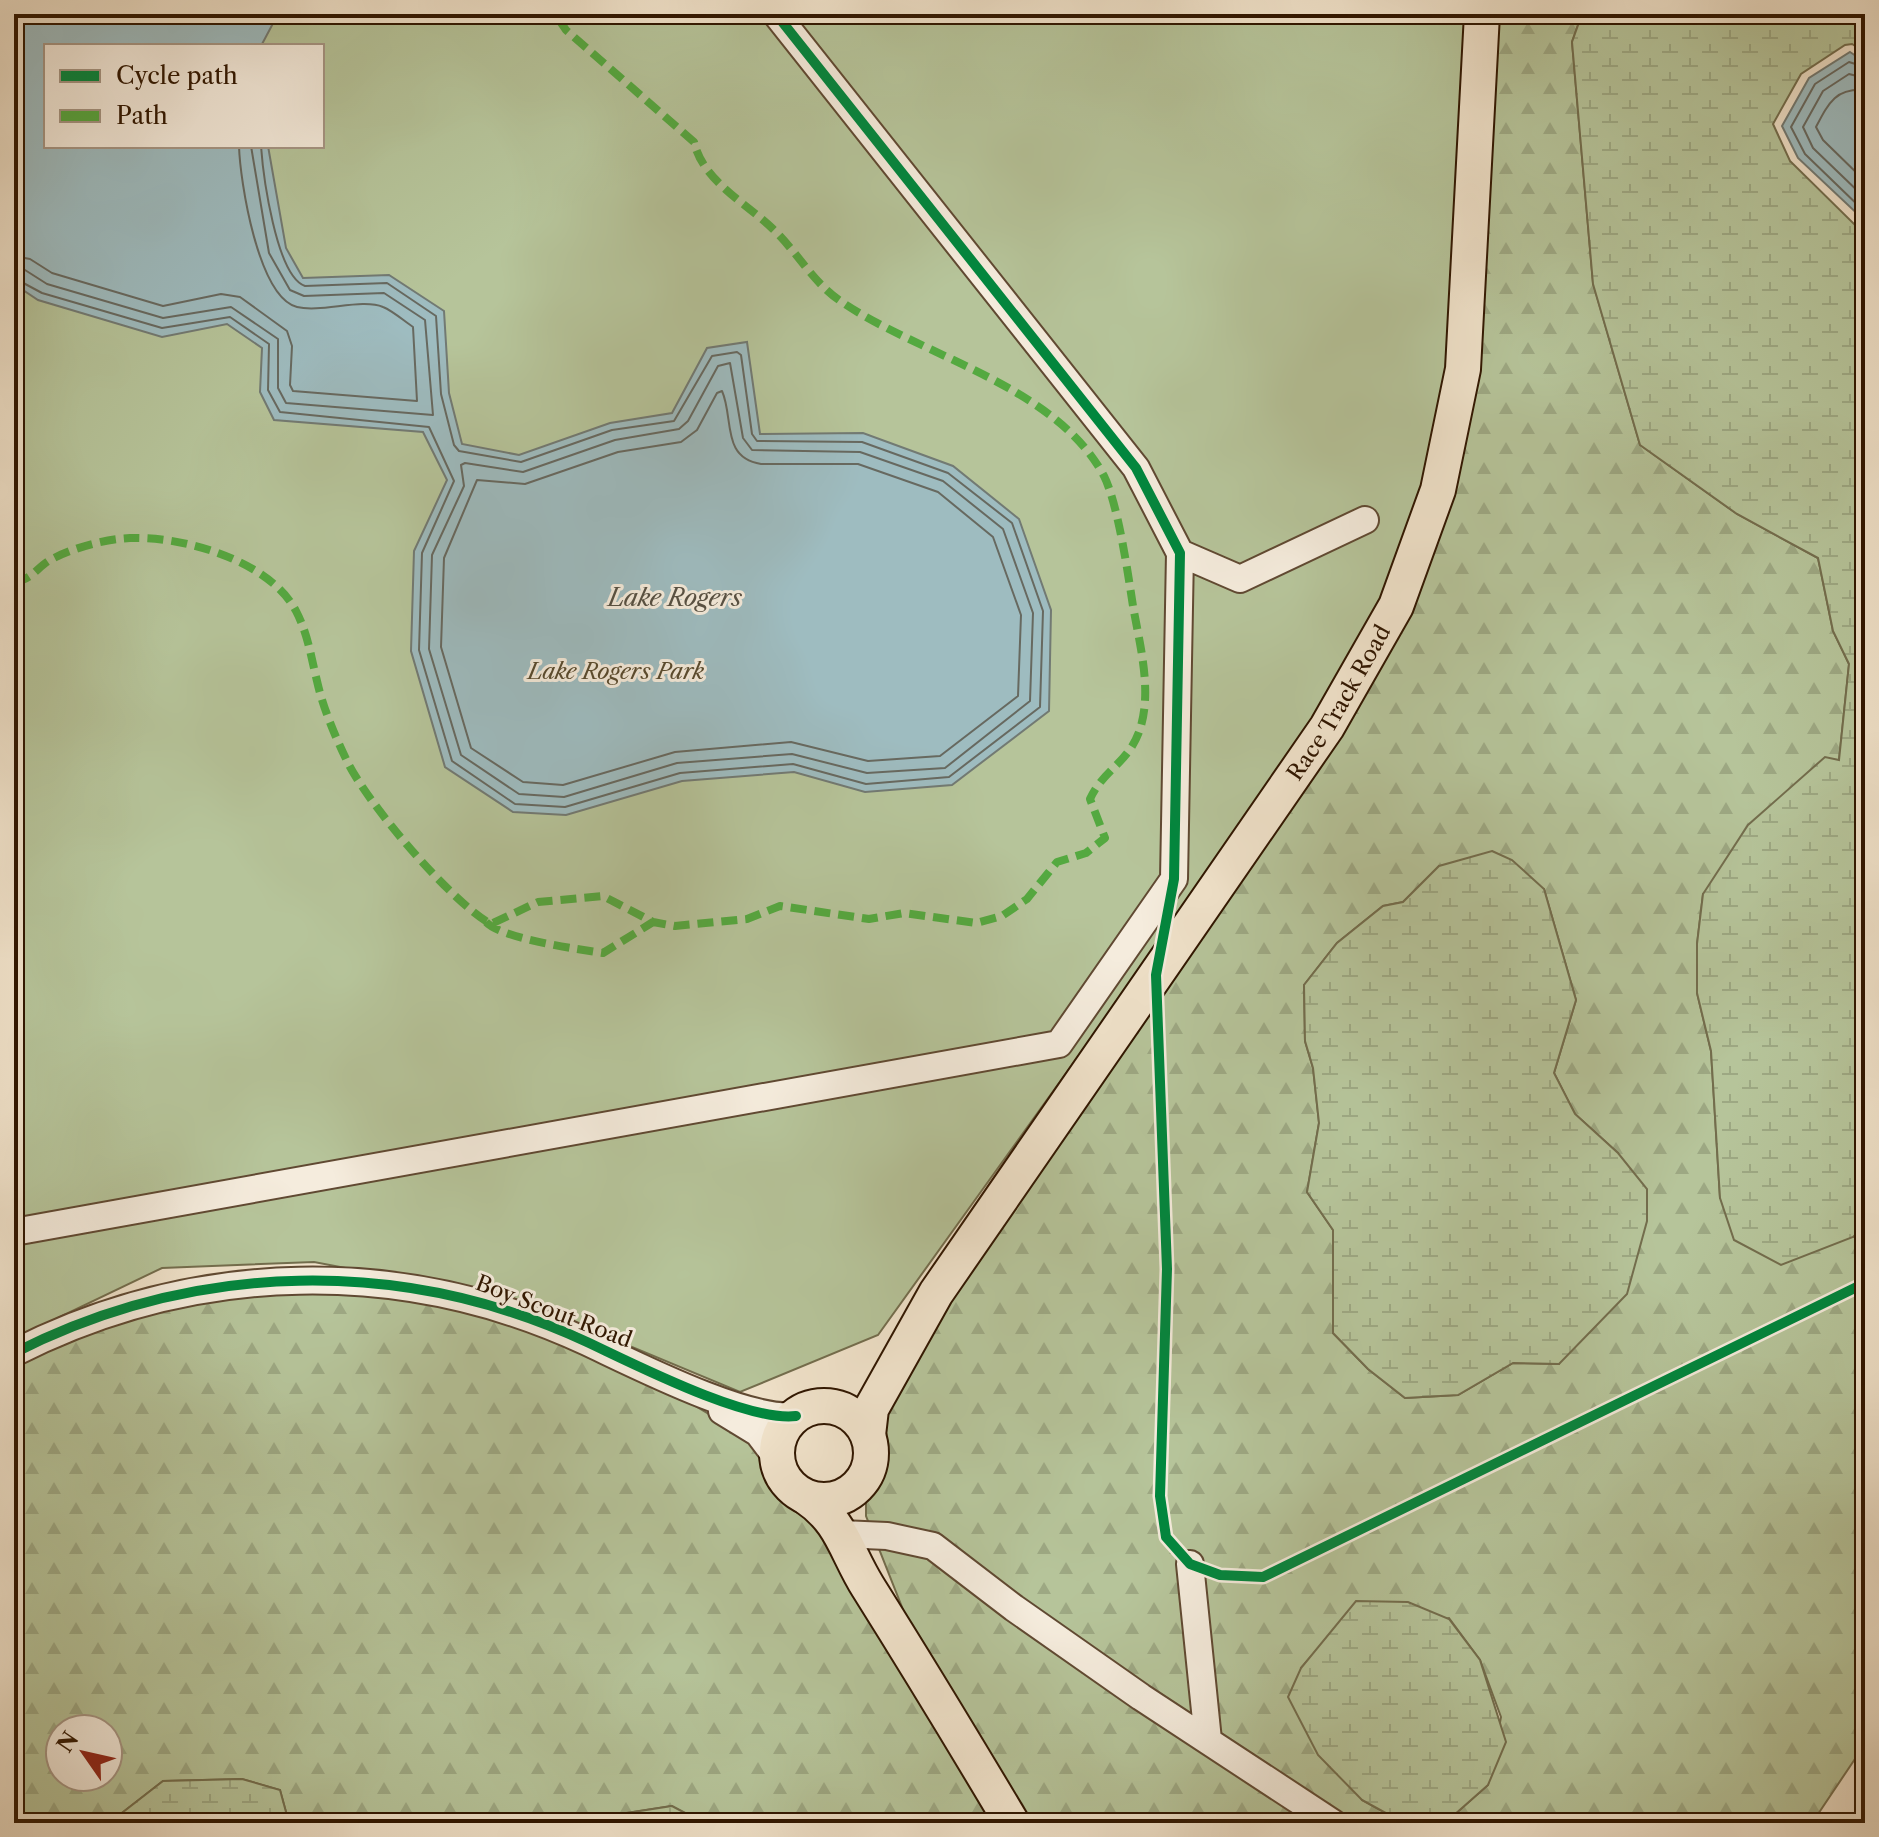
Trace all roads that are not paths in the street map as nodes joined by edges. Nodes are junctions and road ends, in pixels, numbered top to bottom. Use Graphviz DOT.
graph roads {
  1 [pos="776,14"];
  2 [pos="1482,14"];
  3 [pos="1365,520"];
  4 [pos="1180,553"];
  5 [pos="14,1232"];
  6 [pos="936,1293"];
  7 [pos="14,1353"];
  8 [pos="671,1381"];
  9 [pos="834,1407"];
  10 [pos="796,1416"];
  11 [pos="868,1435"];
  12 [pos="777,1458"];
  13 [pos="860,1484"];
  14 [pos="806,1497"];
  15 [pos="851,1534"];
  16 [pos="1190,1564"];
  17 [pos="1208,1740"];
  18 [pos="1012,1823"];
  19 [pos="1333,1823"];
  1 -- 4 [label="street"];
  2 -- 6 [label="main road, Race Track Road"];
  3 -- 4 [label="street"];
  4 -- 5 [label="street"];
  6 -- 9 [label="main road, Race Track Road"];
  6 -- 11 [label="main road, Race Track Road"];
  7 -- 8 [label="street, Boy Scout Road"];
  8 -- 10 [label="street, Boy Scout Road"];
  8 -- 12 [label="street, Boy Scout Road"];
  9 -- 10 [label="main road"];
  9 -- 11 [label="main road"];
  10 -- 12 [label="main road"];
  11 -- 13 [label="main road"];
  12 -- 14 [label="main road"];
  13 -- 14 [label="main road"];
  13 -- 15 [label="main road"];
  14 -- 15 [label="main road"];
  15 -- 17 [label="street"];
  15 -- 18 [label="main road"];
  16 -- 17 [label="street"];
  17 -- 19 [label="street"];
}
